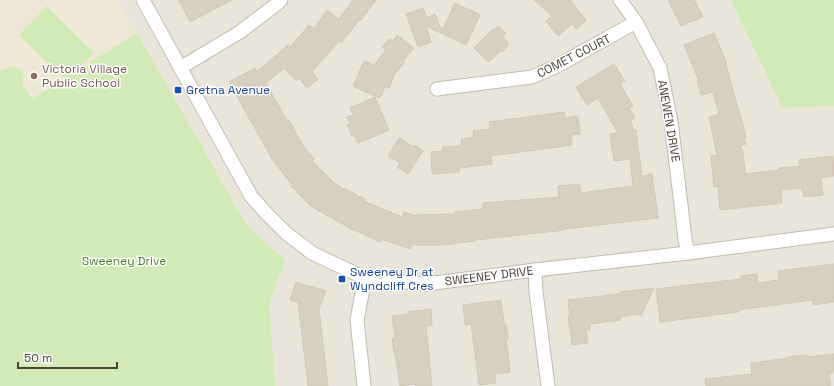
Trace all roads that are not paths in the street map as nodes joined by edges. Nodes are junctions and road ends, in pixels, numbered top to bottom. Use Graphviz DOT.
graph roads {
  1 [pos="143,0"];
  2 [pos="281,0"];
  3 [pos="620,0"];
  4 [pos="636,22"];
  5 [pos="180,68"];
  6 [pos="437,89"];
  7 [pos="834,234"];
  8 [pos="688,254"];
  9 [pos="535,270"];
  10 [pos="365,278"];
  11 [pos="364,386"];
  12 [pos="548,386"];
  1 -- 5 [label="street, SWEENEY DRIVE"];
  2 -- 5 [label="street"];
  3 -- 4 [label="street, ANEWEN DRIVE"];
  4 -- 6 [label="street, COMET COURT"];
  4 -- 8 [label="street, ANEWEN DRIVE"];
  5 -- 10 [label="street, SWEENEY DRIVE"];
  7 -- 8 [label="street, SWEENEY DRIVE"];
  8 -- 9 [label="street, SWEENEY DRIVE"];
  9 -- 10 [label="street, SWEENEY DRIVE"];
  9 -- 12 [label="street"];
  10 -- 11 [label="street"];
}
